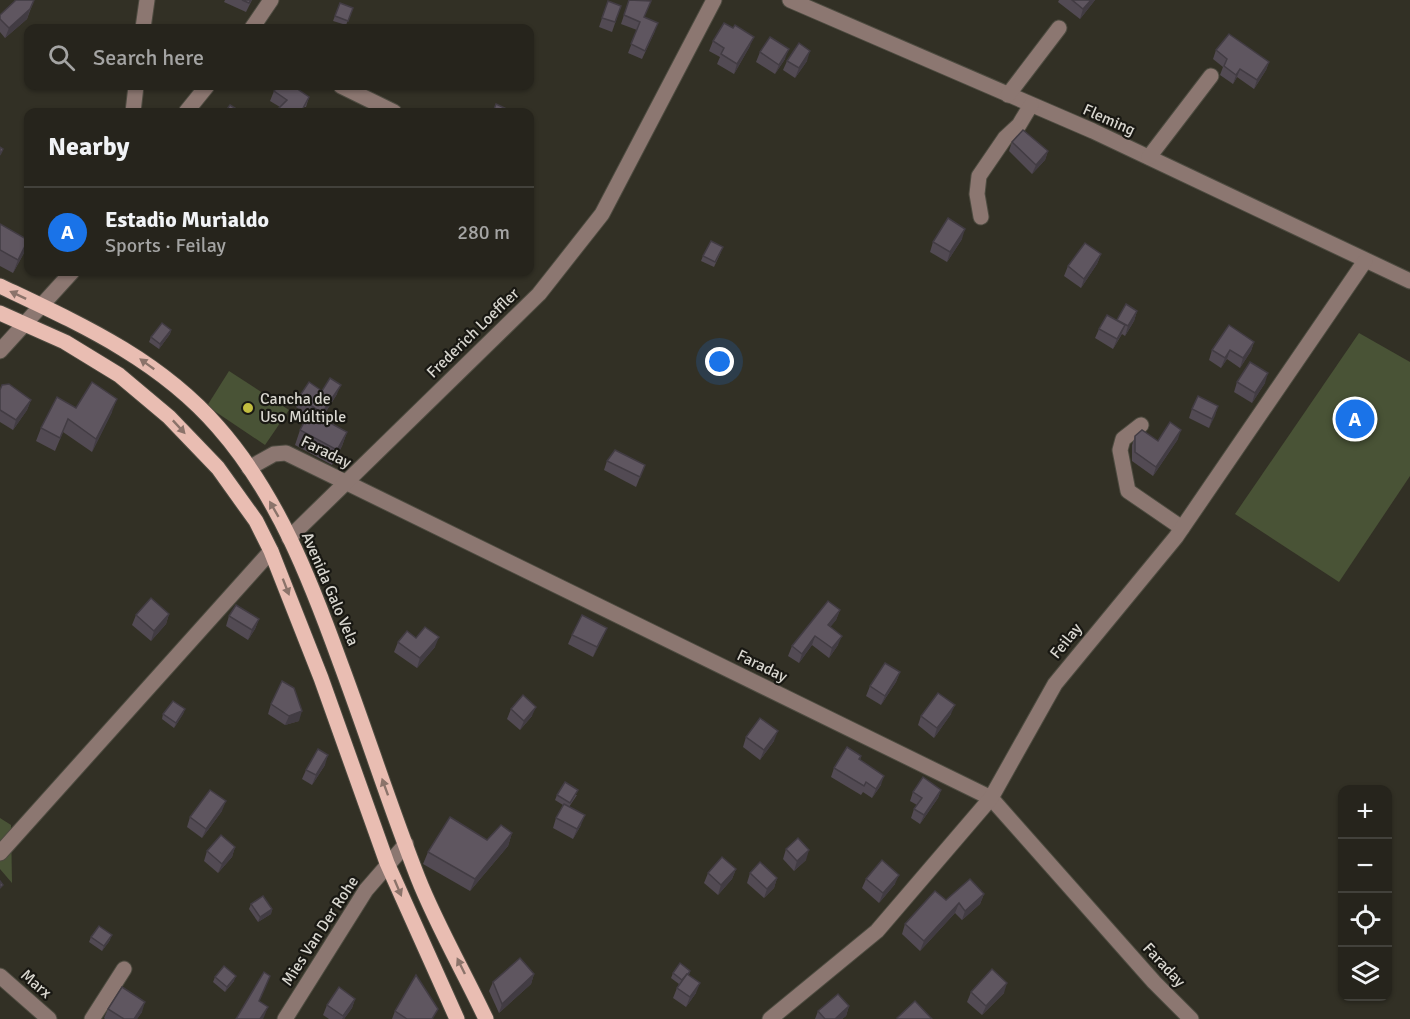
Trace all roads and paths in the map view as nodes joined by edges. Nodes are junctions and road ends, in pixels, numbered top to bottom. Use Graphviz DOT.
graph roads {
  1 [pos="147,0"];
  2 [pos="271,0"];
  3 [pos="714,0"];
  4 [pos="790,0"];
  5 [pos="144,24"];
  6 [pos="255,24"];
  7 [pos="1059,28"];
  8 [pos="1211,76"];
  9 [pos="136,90"];
  10 [pos="204,90"];
  11 [pos="349,90"];
  12 [pos="1008,94"];
  13 [pos="1030,105"];
  14 [pos="133,108"];
  15 [pos="189,108"];
  16 [pos="386,108"];
  17 [pos="1149,157"];
  18 [pos="981,218"];
  19 [pos="1365,261"];
  20 [pos="69,276"];
  21 [pos="1410,281"];
  22 [pos="0,286"];
  23 [pos="43,306"];
  24 [pos="0,313"];
  25 [pos="26,324"];
  26 [pos="0,351"];
  27 [pos="1141,425"];
  28 [pos="249,468"];
  29 [pos="346,482"];
  30 [pos="1182,528"];
  31 [pos="289,538"];
  32 [pos="271,550"];
  33 [pos="991,798"];
  34 [pos="406,844"];
  35 [pos="0,854"];
  36 [pos="387,863"];
  37 [pos="124,969"];
  38 [pos="0,976"];
  39 [pos="49,1019"];
  40 [pos="92,1019"];
  41 [pos="285,1019"];
  42 [pos="457,1019"];
  43 [pos="486,1019"];
  44 [pos="770,1019"];
  45 [pos="1191,1019"];
  1 -- 5 [label="street"];
  2 -- 6 [label="street"];
  3 -- 29 [label="street, Frederich Loeffler"];
  4 -- 12 [label="street, Fleming"];
  7 -- 12 [label="street"];
  8 -- 17 [label="street"];
  9 -- 14 [label="street"];
  10 -- 15 [label="street"];
  11 -- 16 [label="street"];
  12 -- 13 [label="street, Fleming"];
  13 -- 17 [label="street, Fleming"];
  13 -- 18 [label="street"];
  17 -- 19 [label="street, Fleming"];
  19 -- 21 [label="street, Fleming"];
  19 -- 30 [label="street, Feilay"];
  20 -- 23 [label="street"];
  23 -- 22 [label="main road, Avenida Galo Vela, one-way"];
  23 -- 25 [label="street"];
  28 -- 23 [label="main road, Avenida Galo Vela, one-way"];
  24 -- 25 [label="main road"];
  25 -- 26 [label="street"];
  25 -- 32 [label="main road, one-way"];
  27 -- 30 [label="street"];
  28 -- 29 [label="street, Faraday"];
  31 -- 28 [label="main road, Avenida Galo Vela, one-way"];
  29 -- 31 [label="street, Frederich Loeffler"];
  29 -- 33 [label="street, Faraday"];
  30 -- 33 [label="street, Feilay"];
  34 -- 31 [label="main road, Avenida Galo Vela, one-way"];
  32 -- 35 [label="street"];
  32 -- 36 [label="main road, one-way"];
  33 -- 44 [label="street, Feilay"];
  33 -- 45 [label="street, Faraday"];
  34 -- 36 [label="street, Mies Van Der Rohe"];
  43 -- 34 [label="main road, Avenida Galo Vela, one-way"];
  36 -- 41 [label="street, Mies Van Der Rohe"];
  36 -- 42 [label="main road, one-way"];
  37 -- 40 [label="street"];
  38 -- 39 [label="street, Marx"];
}
